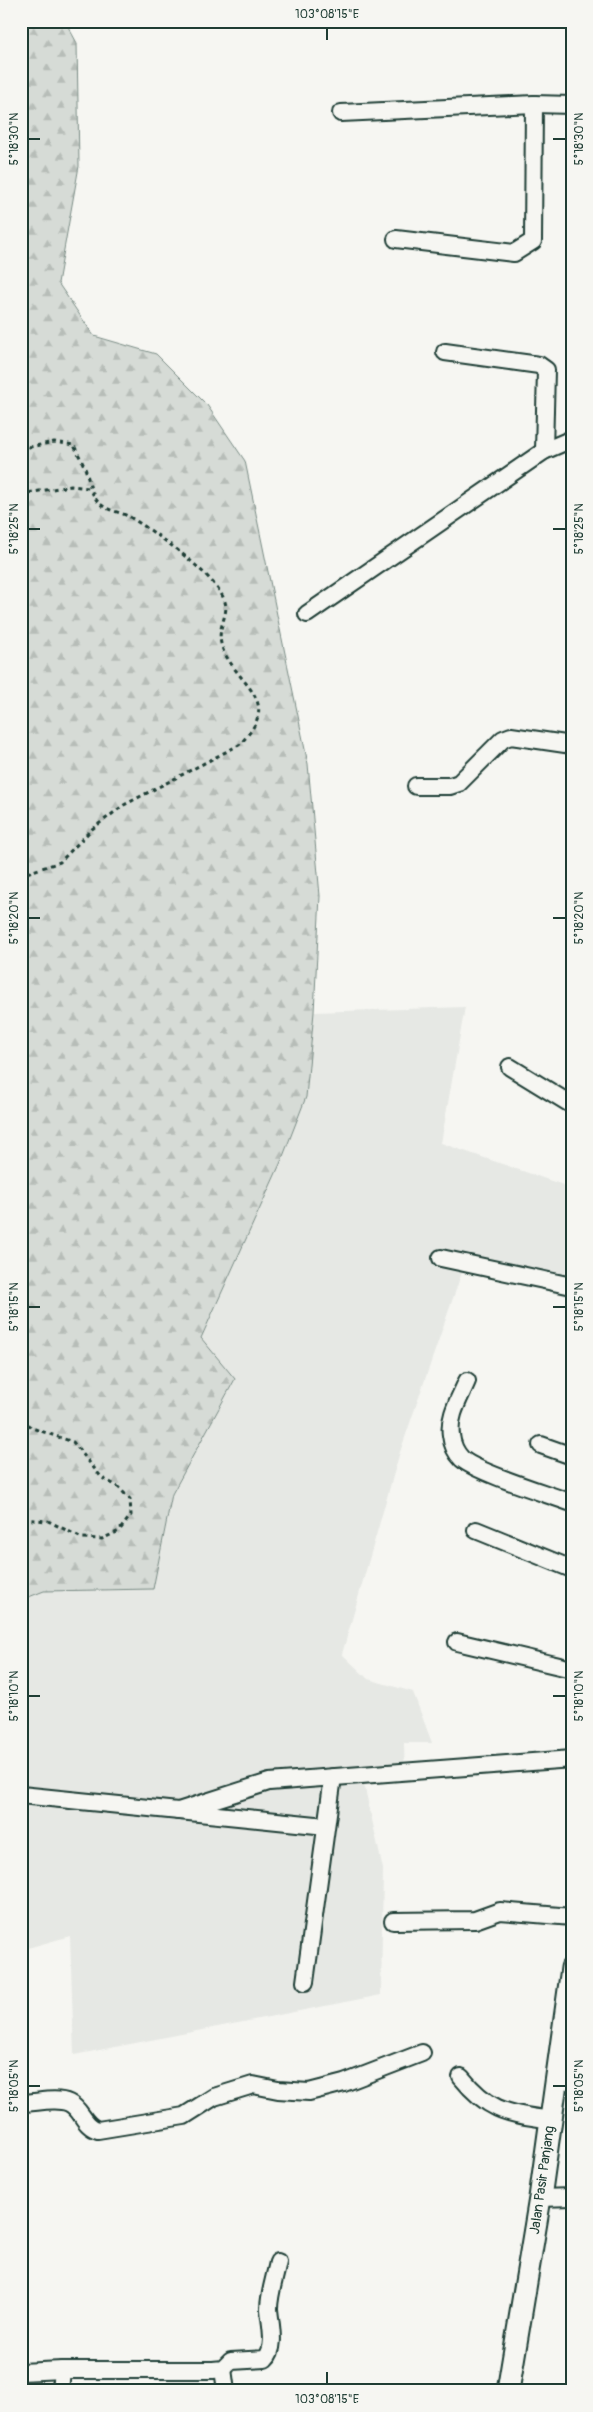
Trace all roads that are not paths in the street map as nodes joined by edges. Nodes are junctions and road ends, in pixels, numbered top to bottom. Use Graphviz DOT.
graph roads {
  1 [pos="534,104"];
  2 [pos="572,105"];
  3 [pos="341,113"];
  4 [pos="396,239"];
  5 [pos="445,352"];
  6 [pos="572,439"];
  7 [pos="544,451"];
  8 [pos="307,614"];
  9 [pos="572,745"];
  10 [pos="416,786"];
  11 [pos="510,1067"];
  12 [pos="572,1105"];
  13 [pos="440,1258"];
  14 [pos="572,1286"];
  15 [pos="467,1381"];
  16 [pos="541,1445"];
  17 [pos="572,1456"];
  18 [pos="572,1503"];
  19 [pos="476,1530"];
  20 [pos="572,1569"];
  21 [pos="457,1642"];
  22 [pos="572,1669"];
  23 [pos="572,1759"];
  24 [pos="333,1777"];
  25 [pos="21,1795"];
  26 [pos="178,1811"];
  27 [pos="326,1826"];
  28 [pos="572,1917"];
  29 [pos="393,1921"];
  30 [pos="572,1968"];
  31 [pos="305,1982"];
  32 [pos="570,1989"];
  33 [pos="422,2053"];
  34 [pos="461,2077"];
  35 [pos="564,2082"];
  36 [pos="21,2103"];
  37 [pos="551,2120"];
  38 [pos="572,2197"];
  39 [pos="540,2198"];
  40 [pos="278,2262"];
  41 [pos="222,2369"];
  42 [pos="62,2370"];
  43 [pos="21,2372"];
  44 [pos="60,2391"];
  45 [pos="226,2391"];
  46 [pos="508,2391"];
  1 -- 2 [label="street"];
  1 -- 3 [label="street"];
  1 -- 4 [label="street"];
  5 -- 7 [label="street"];
  6 -- 7 [label="street"];
  7 -- 8 [label="street"];
  9 -- 10 [label="street"];
  11 -- 12 [label="street"];
  13 -- 14 [label="street"];
  15 -- 18 [label="street"];
  16 -- 17 [label="street"];
  19 -- 20 [label="street"];
  21 -- 22 [label="street"];
  23 -- 24 [label="street"];
  24 -- 26 [label="street"];
  24 -- 27 [label="street"];
  25 -- 26 [label="street"];
  26 -- 27 [label="street"];
  27 -- 31 [label="street"];
  28 -- 29 [label="street"];
  30 -- 32 [label="main road, Jalan Pasir Panjang"];
  32 -- 35 [label="main road, Jalan Pasir Panjang"];
  33 -- 36 [label="street"];
  34 -- 37 [label="street"];
  35 -- 37 [label="main road, Jalan Pasir Panjang"];
  37 -- 39 [label="main road, Jalan Pasir Panjang"];
  38 -- 39 [label="street"];
  39 -- 46 [label="main road, Jalan Pasir Panjang"];
  40 -- 41 [label="street"];
  41 -- 42 [label="street"];
  41 -- 45 [label="street"];
  42 -- 43 [label="street"];
  42 -- 44 [label="street"];
}
